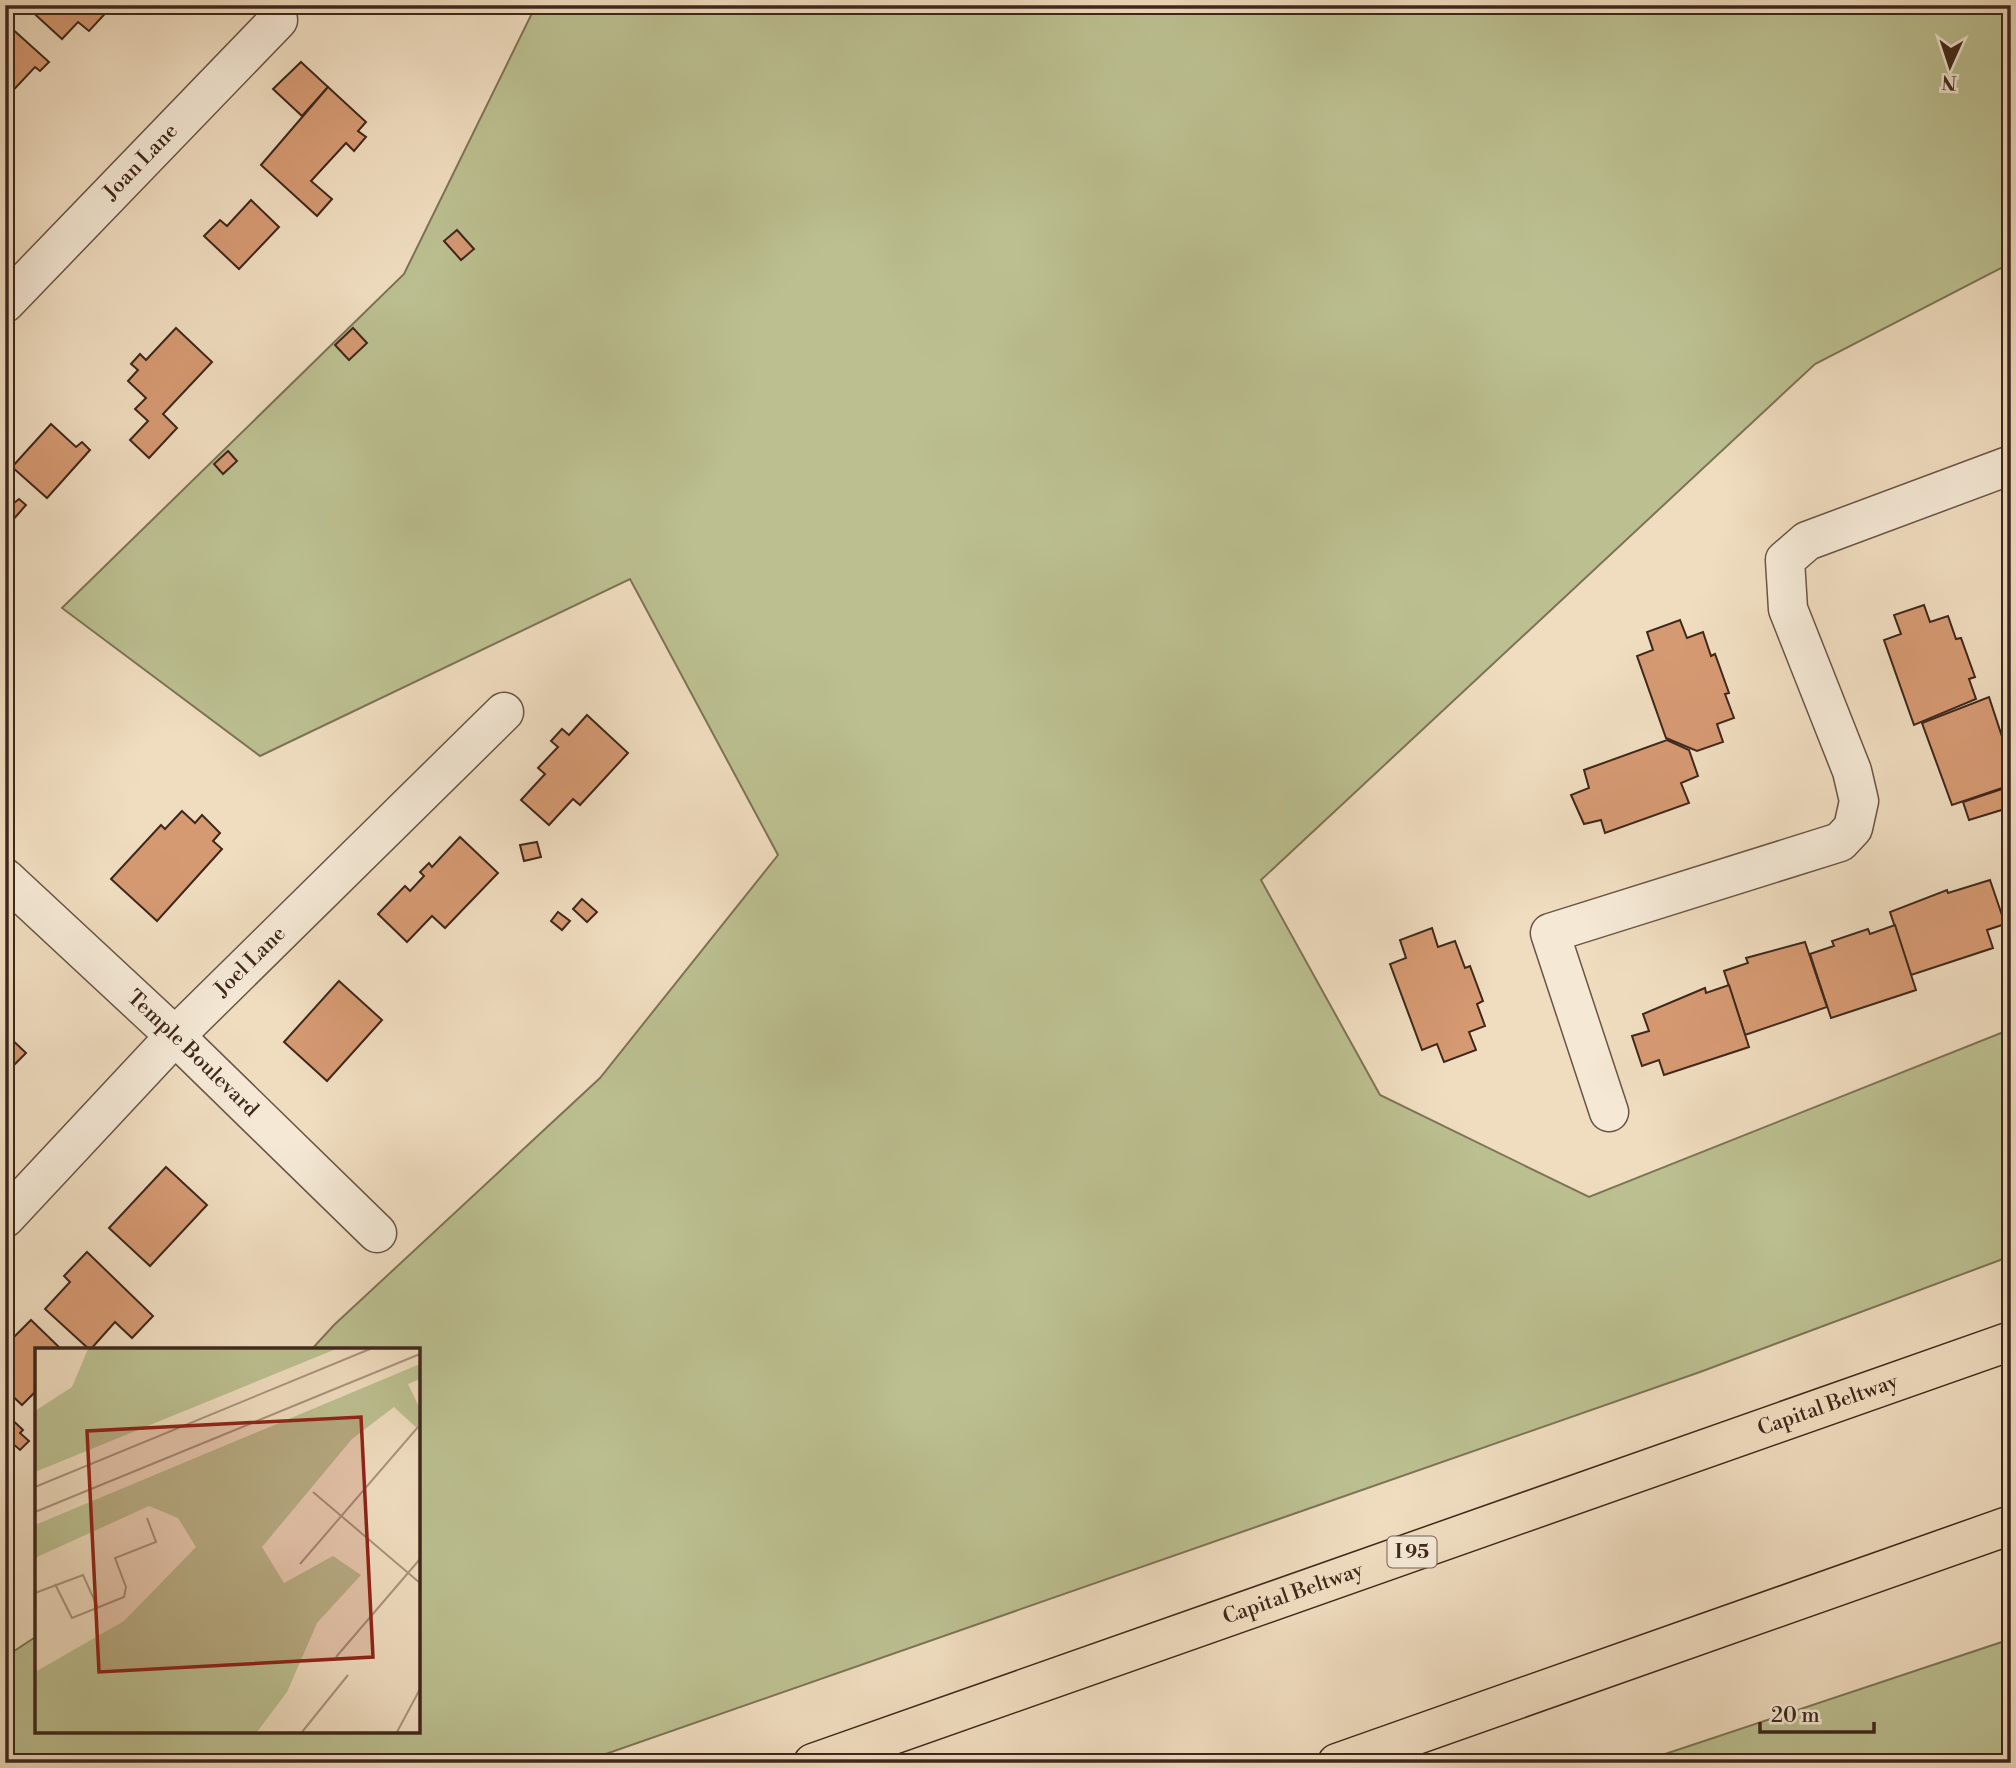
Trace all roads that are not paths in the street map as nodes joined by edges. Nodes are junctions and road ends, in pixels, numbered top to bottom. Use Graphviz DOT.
graph roads {
  1 [pos="278,20"];
  2 [pos="5,303"];
  3 [pos="2009,472"];
  4 [pos="504,712"];
  5 [pos="5,878"];
  6 [pos="175,1036"];
  7 [pos="1609,1112"];
  8 [pos="5,1218"];
  9 [pos="377,1233"];
  10 [pos="2011,1341"];
  11 [pos="2011,1525"];
  12 [pos="813,1763"];
  13 [pos="1337,1763"];
  1 -- 2 [label="street, Joan Lane"];
  3 -- 7 [label="street"];
  4 -- 6 [label="street, Joel Lane"];
  5 -- 6 [label="street, Temple Boulevard"];
  6 -- 8 [label="street, Joel Lane"];
  6 -- 9 [label="street, Temple Boulevard"];
  10 -- 12 [label="highway, Capital Beltway / I 95"];
  11 -- 13 [label="highway"];
}
